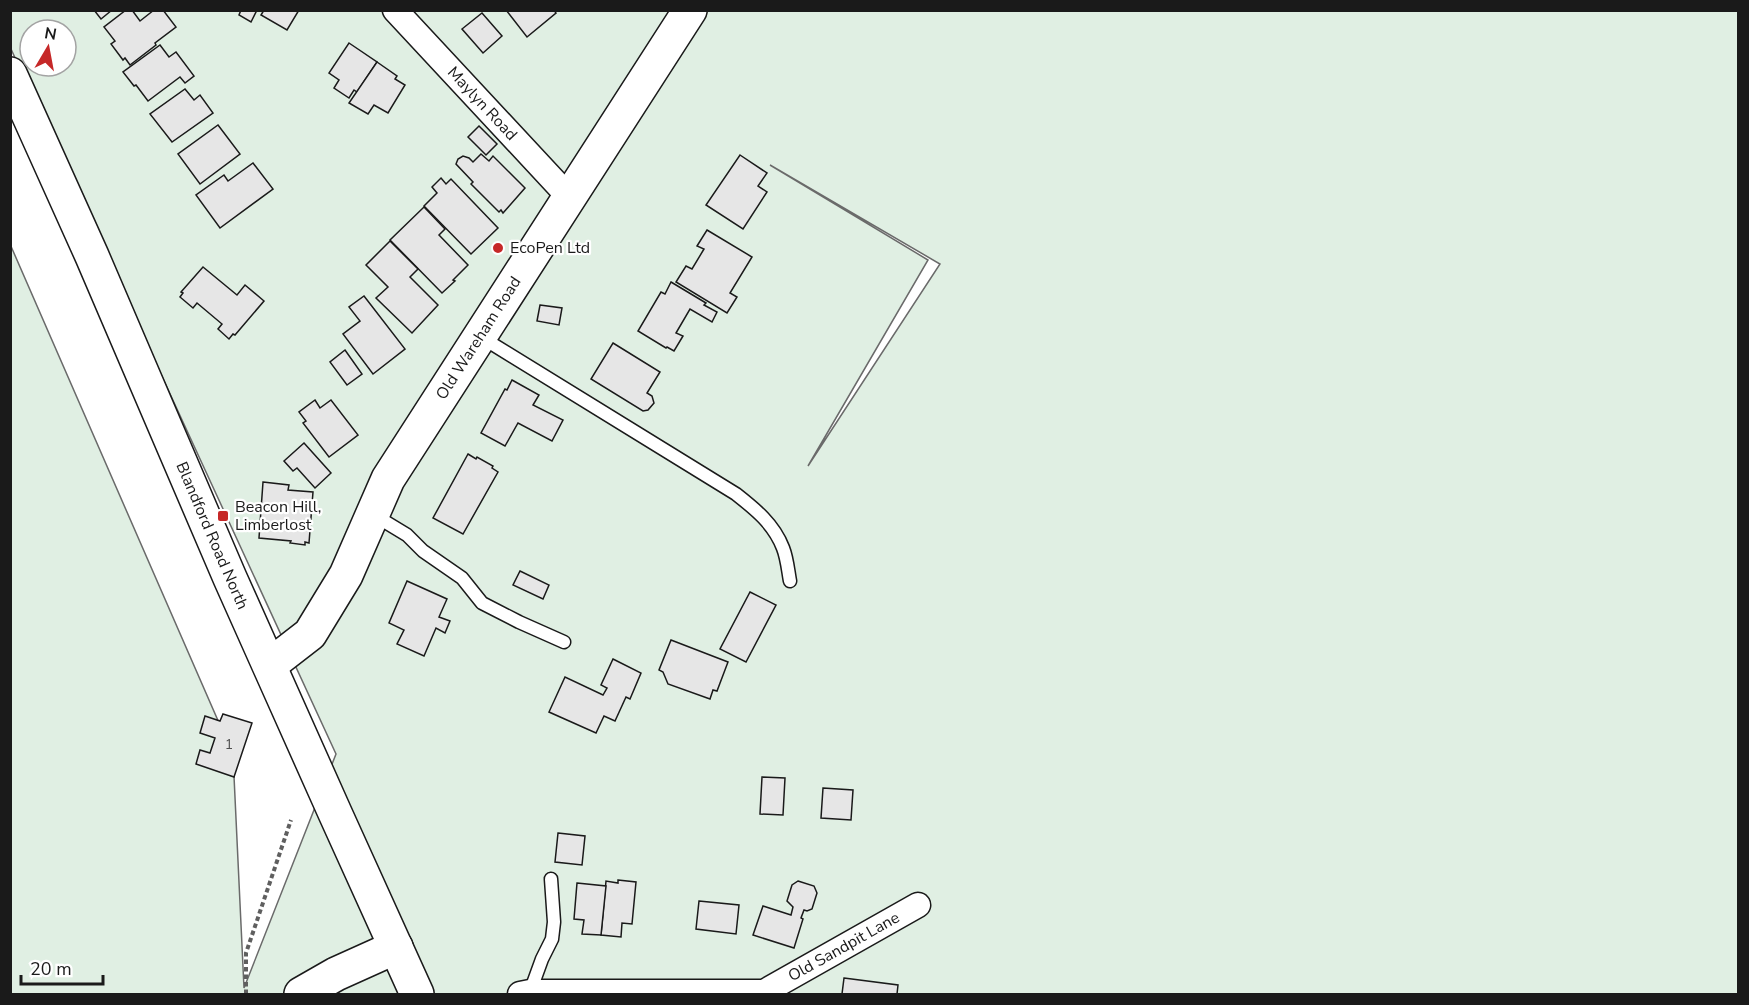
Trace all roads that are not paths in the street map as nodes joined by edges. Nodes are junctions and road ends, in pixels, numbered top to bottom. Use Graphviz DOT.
graph roads {
  1 [pos="395,10"];
  2 [pos="683,14"];
  3 [pos="10,74"];
  4 [pos="569,197"];
  5 [pos="480,336"];
  6 [pos="373,514"];
  7 [pos="790,581"];
  8 [pos="564,642"];
  9 [pos="270,665"];
  10 [pos="551,879"];
  11 [pos="918,905"];
  12 [pos="396,947"];
  13 [pos="525,993"];
  14 [pos="301,994"];
  15 [pos="417,994"];
  1 -- 4 [label="street, Maylyn Road"];
  2 -- 4 [label="main road, Old Wareham Road"];
  3 -- 9 [label="main road, Blandford Road North"];
  4 -- 5 [label="main road, Old Wareham Road"];
  5 -- 6 [label="main road, Old Wareham Road"];
  5 -- 7 [label="lane"];
  6 -- 8 [label="lane"];
  6 -- 9 [label="main road, Old Wareham Road"];
  9 -- 12 [label="main road, Blandford Road North"];
  10 -- 13 [label="lane"];
  11 -- 13 [label="street, Old Sandpit Lane"];
  12 -- 14 [label="main road"];
  12 -- 15 [label="main road, Blandford Road North"];
}
